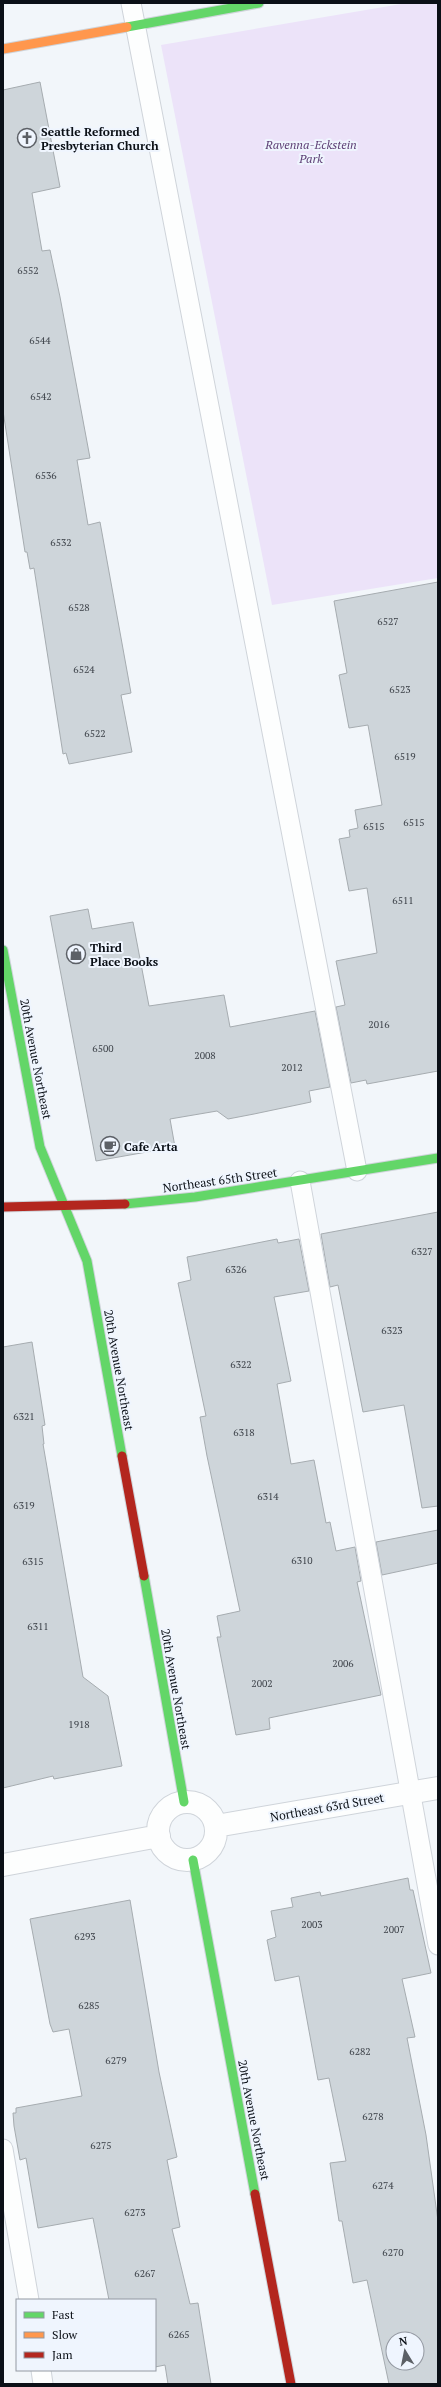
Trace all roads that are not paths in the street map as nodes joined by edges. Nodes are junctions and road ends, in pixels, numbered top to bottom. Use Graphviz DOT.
graph roads {
  1 [pos="131,3"];
  2 [pos="259,3"];
  3 [pos="135,25"];
  4 [pos="3,49"];
  5 [pos="3,950"];
  6 [pos="438,1158"];
  7 [pos="357,1171"];
  8 [pos="300,1181"];
  9 [pos="64,1205"];
  10 [pos="3,1207"];
  11 [pos="438,1788"];
  12 [pos="411,1793"];
  13 [pos="184,1802"];
  14 [pos="216,1826"];
  15 [pos="159,1836"];
  16 [pos="193,1860"];
  17 [pos="3,1865"];
  18 [pos="438,1945"];
  19 [pos="3,2149"];
  20 [pos="29,2299"];
  21 [pos="41,2371"];
  22 [pos="43,2384"];
  23 [pos="291,2384"];
  1 -- 3 [label="lane"];
  2 -- 3 [label="street"];
  3 -- 4 [label="street"];
  3 -- 7 [label="lane"];
  5 -- 9 [label="street, 20th Avenue Northeast"];
  6 -- 7 [label="street, Northeast 65th Street"];
  7 -- 8 [label="street, Northeast 65th Street"];
  8 -- 9 [label="street, Northeast 65th Street"];
  8 -- 12 [label="lane"];
  9 -- 10 [label="street, Northeast 65th Street"];
  9 -- 13 [label="street, 20th Avenue Northeast"];
  11 -- 12 [label="street, Northeast 63rd Street"];
  12 -- 14 [label="street, Northeast 63rd Street"];
  12 -- 18 [label="lane"];
  13 -- 14 [label="street"];
  13 -- 15 [label="street"];
  14 -- 16 [label="street"];
  15 -- 16 [label="street"];
  15 -- 17 [label="street"];
  16 -- 23 [label="street, 20th Avenue Northeast"];
  19 -- 20 [label="lane"];
  21 -- 22 [label="lane"];
}
